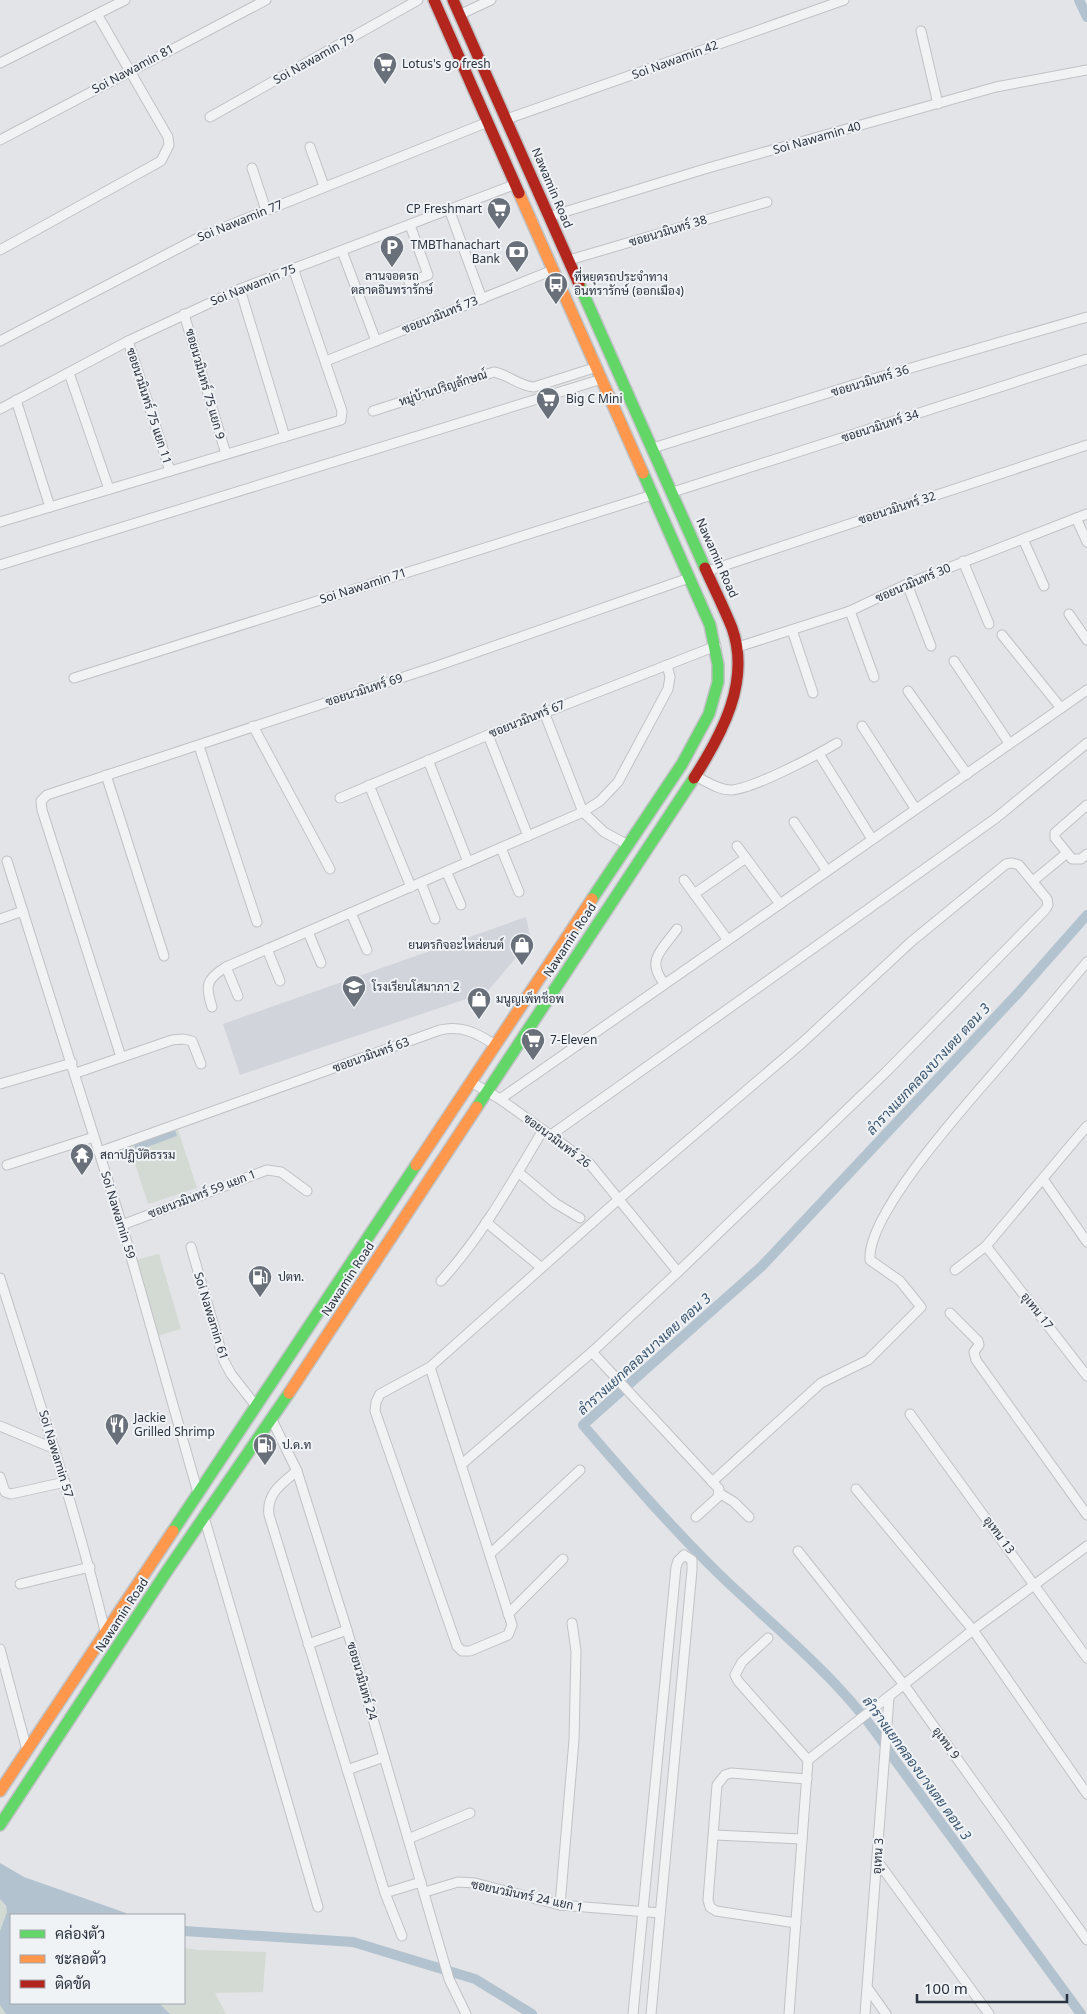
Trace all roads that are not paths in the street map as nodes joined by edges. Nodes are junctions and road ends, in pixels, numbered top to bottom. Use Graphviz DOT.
graph roads {
  1 [pos="125,0"];
  2 [pos="266,0"];
  3 [pos="418,0"];
  4 [pos="434,0"];
  5 [pos="453,0"];
  6 [pos="491,0"];
  7 [pos="844,0"];
  8 [pos="97,14"];
  9 [pos="459,15"];
  10 [pos="443,20"];
  11 [pos="921,31"];
  12 [pos="0,63"];
  13 [pos="1087,70"];
  14 [pos="130,71"];
  15 [pos="938,104"];
  16 [pos="210,117"];
  17 [pos="507,119"];
  18 [pos="488,122"];
  19 [pos="0,140"];
  20 [pos="310,147"];
  21 [pos="252,168"];
  22 [pos="516,184"];
  23 [pos="324,186"];
  24 [pos="767,202"];
  25 [pos="449,209"];
  26 [pos="266,210"];
  27 [pos="548,217"];
  28 [pos="410,225"];
  29 [pos="0,250"];
  30 [pos="342,251"];
  31 [pos="569,260"];
  32 [pos="293,268"];
  33 [pos="554,270"];
  34 [pos="409,282"];
  35 [pos="240,289"];
  36 [pos="482,299"];
  37 [pos="184,314"];
  38 [pos="1087,317"];
  39 [pos="0,341"];
  40 [pos="128,341"];
  41 [pos="376,341"];
  42 [pos="1087,359"];
  43 [pos="326,361"];
  44 [pos="597,367"];
  45 [pos="69,373"];
  46 [pos="602,379"];
  47 [pos="16,400"];
  48 [pos="0,409"];
  49 [pos="373,411"];
  50 [pos="284,437"];
  51 [pos="1087,445"];
  52 [pos="653,448"];
  53 [pos="226,454"];
  54 [pos="170,471"];
  55 [pos="109,489"];
  56 [pos="673,492"];
  57 [pos="652,495"];
  58 [pos="50,507"];
  59 [pos="1087,514"];
  60 [pos="1076,518"];
  61 [pos="0,522"];
  62 [pos="1023,539"];
  63 [pos="1087,542"];
  64 [pos="963,562"];
  65 [pos="0,565"];
  66 [pos="708,570"];
  67 [pos="689,578"];
  68 [pos="906,584"];
  69 [pos="1044,586"];
  70 [pos="850,611"];
  71 [pos="1069,614"];
  72 [pos="989,624"];
  73 [pos="792,630"];
  74 [pos="1002,635"];
  75 [pos="1087,640"];
  76 [pos="716,646"];
  77 [pos="931,646"];
  78 [pos="738,647"];
  79 [pos="954,661"];
  80 [pos="667,666"];
  81 [pos="874,677"];
  82 [pos="74,678"];
  83 [pos="1087,690"];
  84 [pos="908,691"];
  85 [pos="813,693"];
  86 [pos="1061,708"];
  87 [pos="544,712"];
  88 [pos="253,726"];
  89 [pos="862,726"];
  90 [pos="488,735"];
  91 [pos="837,743"];
  92 [pos="1009,743"];
  93 [pos="1087,743"];
  94 [pos="199,746"];
  95 [pos="819,754"];
  96 [pos="428,760"];
  97 [pos="968,774"];
  98 [pos="106,775"];
  99 [pos="695,776"];
  100 [pos="369,785"];
  101 [pos="340,798"];
  102 [pos="1087,805"];
  103 [pos="915,808"];
  104 [pos="583,812"];
  105 [pos="794,822"];
  106 [pos="528,836"];
  107 [pos="872,840"];
  108 [pos="628,845"];
  109 [pos="738,846"];
  110 [pos="501,848"];
  111 [pos="1066,853"];
  112 [pos="1087,854"];
  113 [pos="746,858"];
  114 [pos="7,861"];
  115 [pos="468,862"];
  116 [pos="330,869"];
  117 [pos="827,871"];
  118 [pos="447,873"];
  119 [pos="684,880"];
  120 [pos="1033,881"];
  121 [pos="421,883"];
  122 [pos="411,887"];
  123 [pos="519,892"];
  124 [pos="694,894"];
  125 [pos="780,904"];
  126 [pos="461,905"];
  127 [pos="23,911"];
  128 [pos="351,913"];
  129 [pos="0,919"];
  130 [pos="435,919"];
  131 [pos="257,922"];
  132 [pos="678,929"];
  133 [pos="308,932"];
  134 [pos="727,939"];
  135 [pos="267,949"];
  136 [pos="367,950"];
  137 [pos="164,956"];
  138 [pos="321,962"];
  139 [pos="1087,962"];
  140 [pos="226,967"];
  141 [pos="280,981"];
  142 [pos="664,983"];
  143 [pos="238,996"];
  144 [pos="212,1007"];
  145 [pos="496,1045"];
  146 [pos="121,1057"];
  147 [pos="72,1063"];
  148 [pos="201,1064"];
  149 [pos="76,1073"];
  150 [pos="471,1082"];
  151 [pos="0,1084"];
  152 [pos="487,1092"];
  153 [pos="500,1099"];
  154 [pos="1087,1126"];
  155 [pos="547,1133"];
  156 [pos="94,1136"];
  157 [pos="99,1152"];
  158 [pos="7,1165"];
  159 [pos="518,1172"];
  160 [pos="1043,1179"];
  161 [pos="307,1191"];
  162 [pos="619,1199"];
  163 [pos="580,1218"];
  164 [pos="486,1222"];
  165 [pos="122,1225"];
  166 [pos="1087,1242"];
  167 [pos="986,1246"];
  168 [pos="191,1247"];
  169 [pos="536,1264"];
  170 [pos="955,1270"];
  171 [pos="678,1272"];
  172 [pos="0,1278"];
  173 [pos="441,1281"];
  174 [pos="950,1313"];
  175 [pos="592,1352"];
  176 [pos="430,1367"];
  177 [pos="1087,1376"];
  178 [pos="256,1406"];
  179 [pos="910,1414"];
  180 [pos="272,1420"];
  181 [pos="0,1426"];
  182 [pos="55,1449"];
  183 [pos="462,1464"];
  184 [pos="580,1470"];
  185 [pos="297,1471"];
  186 [pos="0,1477"];
  187 [pos="64,1482"];
  188 [pos="712,1482"];
  189 [pos="856,1489"];
  190 [pos="198,1493"];
  191 [pos="719,1493"];
  192 [pos="1087,1515"];
  193 [pos="204,1517"];
  194 [pos="696,1517"];
  195 [pos="749,1517"];
  196 [pos="1087,1546"];
  197 [pos="798,1551"];
  198 [pos="490,1554"];
  199 [pos="563,1559"];
  200 [pos="90,1567"];
  201 [pos="20,1584"];
  202 [pos="1035,1585"];
  203 [pos="508,1614"];
  204 [pos="572,1623"];
  205 [pos="105,1630"];
  206 [pos="347,1630"];
  207 [pos="973,1630"];
  208 [pos="768,1638"];
  209 [pos="308,1644"];
  210 [pos="0,1649"];
  211 [pos="1087,1658"];
  212 [pos="905,1686"];
  213 [pos="889,1698"];
  214 [pos="27,1750"];
  215 [pos="384,1757"];
  216 [pos="808,1760"];
  217 [pos="347,1770"];
  218 [pos="807,1779"];
  219 [pos="0,1791"];
  220 [pos="1087,1794"];
  221 [pos="470,1813"];
  222 [pos="0,1825"];
  223 [pos="715,1835"];
  224 [pos="408,1839"];
  225 [pos="802,1839"];
  226 [pos="878,1862"];
  227 [pos="421,1882"];
  228 [pos="425,1892"];
  229 [pos="385,1893"];
  230 [pos="560,1905"];
  231 [pos="318,1907"];
  232 [pos="642,1912"];
  233 [pos="660,1913"];
  234 [pos="796,1923"];
  235 [pos="402,1936"];
  236 [pos="1087,1940"];
  237 [pos="869,1990"];
  238 [pos="463,2013"];
  239 [pos="633,2014"];
  240 [pos="651,2014"];
  241 [pos="789,2014"];
  242 [pos="865,2014"];
  243 [pos="886,2014"];
  244 [pos="989,2014"];
  1 -- 8 [label="street"];
  2 -- 14 [label="street, Soi Nawamin 81"];
  3 -- 16 [label="street, Soi Nawamin 79"];
  4 -- 10 [label="main road, Nawamin Road"];
  5 -- 9 [label="main road, Nawamin Road"];
  6 -- 9 [label="street"];
  7 -- 17 [label="street, Soi Nawamin 42"];
  8 -- 12 [label="street"];
  8 -- 14 [label="street"];
  9 -- 10 [label="main road"];
  9 -- 17 [label="main road, Nawamin Road"];
  10 -- 18 [label="main road, Nawamin Road"];
  11 -- 15 [label="street"];
  13 -- 15 [label="street, Soi Nawamin 40"];
  14 -- 19 [label="street, Soi Nawamin 81"];
  14 -- 29 [label="street"];
  15 -- 27 [label="street, Soi Nawamin 40"];
  17 -- 27 [label="main road, Nawamin Road"];
  18 -- 22 [label="main road, Nawamin Road"];
  18 -- 23 [label="street, Soi Nawamin 77"];
  20 -- 23 [label="street"];
  21 -- 26 [label="street"];
  22 -- 25 [label="street, Soi Nawamin 75"];
  22 -- 33 [label="main road, Nawamin Road"];
  23 -- 26 [label="street, Soi Nawamin 77"];
  24 -- 31 [label="street, ซอยนวมินทร์ 38"];
  25 -- 28 [label="street, Soi Nawamin 75"];
  25 -- 36 [label="street"];
  26 -- 39 [label="street, Soi Nawamin 77"];
  27 -- 31 [label="main road, Nawamin Road"];
  28 -- 30 [label="street, Soi Nawamin 75"];
  28 -- 34 [label="street"];
  30 -- 32 [label="street, Soi Nawamin 75"];
  30 -- 41 [label="street"];
  31 -- 52 [label="main road, Nawamin Road"];
  32 -- 35 [label="street, Soi Nawamin 75"];
  32 -- 43 [label="street"];
  33 -- 36 [label="street, ซอยนวมินทร์ 73"];
  33 -- 44 [label="main road, Nawamin Road"];
  35 -- 37 [label="street, Soi Nawamin 75"];
  35 -- 50 [label="street"];
  36 -- 41 [label="street, ซอยนวมินทร์ 73"];
  37 -- 40 [label="street, Soi Nawamin 75"];
  37 -- 53 [label="street, ซอยนวมินทร์ 75 แยก 9"];
  38 -- 52 [label="street, ซอยนวมินทร์ 36"];
  40 -- 45 [label="street, Soi Nawamin 75"];
  40 -- 54 [label="street, ซอยนวมินทร์ 75 แยก 11"];
  41 -- 43 [label="street, ซอยนวมินทร์ 73"];
  42 -- 56 [label="street, ซอยนวมินทร์ 34"];
  43 -- 50 [label="street"];
  44 -- 46 [label="main road, Nawamin Road"];
  44 -- 49 [label="street, หมู่บ้านปริญลักษณ์"];
  45 -- 47 [label="street, Soi Nawamin 75"];
  45 -- 55 [label="street"];
  46 -- 57 [label="main road, Nawamin Road"];
  46 -- 65 [label="street"];
  47 -- 48 [label="street, Soi Nawamin 75"];
  47 -- 58 [label="street"];
  50 -- 53 [label="street"];
  51 -- 66 [label="street, ซอยนวมินทร์ 32"];
  52 -- 56 [label="main road, Nawamin Road"];
  53 -- 54 [label="street"];
  54 -- 55 [label="street"];
  55 -- 58 [label="street"];
  56 -- 66 [label="main road, Nawamin Road"];
  57 -- 67 [label="main road, Nawamin Road"];
  57 -- 82 [label="street, Soi Nawamin 71"];
  58 -- 61 [label="street"];
  59 -- 60 [label="street, ซอยนวมินทร์ 30"];
  60 -- 62 [label="street, ซอยนวมินทร์ 30"];
  60 -- 63 [label="street"];
  62 -- 64 [label="street, ซอยนวมินทร์ 30"];
  62 -- 69 [label="street"];
  64 -- 68 [label="street, ซอยนวมินทร์ 30"];
  64 -- 72 [label="street"];
  66 -- 78 [label="main road, Nawamin Road"];
  67 -- 76 [label="main road, Nawamin Road"];
  67 -- 88 [label="street, ซอยนวมินทร์ 69"];
  68 -- 70 [label="street, ซอยนวมินทร์ 30"];
  68 -- 77 [label="street"];
  70 -- 73 [label="street, ซอยนวมินทร์ 30"];
  70 -- 81 [label="street"];
  71 -- 75 [label="street"];
  73 -- 78 [label="street, ซอยนวมินทร์ 30"];
  73 -- 85 [label="street"];
  74 -- 86 [label="street"];
  76 -- 80 [label="street, ซอยนวมินทร์ 67"];
  76 -- 108 [label="main road, Nawamin Road"];
  78 -- 99 [label="main road, Nawamin Road"];
  79 -- 92 [label="street"];
  80 -- 87 [label="street, ซอยนวมินทร์ 67"];
  80 -- 104 [label="street"];
  83 -- 86 [label="street"];
  84 -- 97 [label="street"];
  86 -- 92 [label="street"];
  87 -- 90 [label="street, ซอยนวมินทร์ 67"];
  87 -- 104 [label="street"];
  88 -- 94 [label="street, ซอยนวมินทร์ 69"];
  88 -- 116 [label="street"];
  89 -- 103 [label="street"];
  90 -- 96 [label="street, ซอยนวมินทร์ 67"];
  90 -- 106 [label="street"];
  91 -- 95 [label="street"];
  92 -- 97 [label="street"];
  93 -- 155 [label="street"];
  94 -- 98 [label="street, ซอยนวมินทร์ 69"];
  94 -- 131 [label="street"];
  95 -- 99 [label="street"];
  95 -- 107 [label="street"];
  96 -- 100 [label="street, ซอยนวมินทร์ 67"];
  96 -- 115 [label="street"];
  97 -- 103 [label="street"];
  98 -- 137 [label="street"];
  98 -- 146 [label="street, ซอยนวมินทร์ 69"];
  99 -- 152 [label="main road, Nawamin Road"];
  100 -- 101 [label="street, ซอยนวมินทร์ 67"];
  100 -- 122 [label="street"];
  102 -- 111 [label="street"];
  103 -- 107 [label="street"];
  104 -- 106 [label="street"];
  104 -- 108 [label="street"];
  105 -- 117 [label="street"];
  106 -- 110 [label="street"];
  107 -- 117 [label="street"];
  108 -- 145 [label="main road, Nawamin Road"];
  109 -- 113 [label="street"];
  110 -- 115 [label="street"];
  110 -- 123 [label="street"];
  111 -- 112 [label="street"];
  111 -- 120 [label="street"];
  113 -- 124 [label="street"];
  113 -- 125 [label="street"];
  114 -- 127 [label="street, Soi Nawamin 59"];
  115 -- 118 [label="street"];
  117 -- 125 [label="street"];
  118 -- 121 [label="street"];
  118 -- 126 [label="street"];
  119 -- 124 [label="street"];
  120 -- 162 [label="street"];
  120 -- 171 [label="street"];
  121 -- 122 [label="street"];
  121 -- 130 [label="street"];
  122 -- 128 [label="street"];
  124 -- 134 [label="street"];
  125 -- 134 [label="street"];
  127 -- 129 [label="street"];
  127 -- 147 [label="street, Soi Nawamin 59"];
  128 -- 133 [label="street"];
  128 -- 136 [label="street"];
  132 -- 142 [label="street"];
  133 -- 135 [label="street"];
  133 -- 138 [label="street"];
  134 -- 142 [label="street"];
  135 -- 140 [label="street"];
  135 -- 141 [label="street"];
  139 -- 188 [label="street"];
  140 -- 143 [label="street"];
  140 -- 144 [label="street"];
  142 -- 153 [label="street"];
  145 -- 150 [label="main road, Nawamin Road"];
  145 -- 157 [label="street, ซอยนวมินทร์ 63"];
  146 -- 148 [label="street"];
  146 -- 149 [label="street"];
  147 -- 149 [label="street, Soi Nawamin 59"];
  147 -- 151 [label="street"];
  149 -- 156 [label="street, Soi Nawamin 59"];
  150 -- 152 [label="street, ซอยนวมินทร์ 26"];
  150 -- 178 [label="main road, Nawamin Road"];
  152 -- 153 [label="street, ซอยนวมินทร์ 26"];
  152 -- 180 [label="main road, Nawamin Road"];
  153 -- 155 [label="street, ซอยนวมินทร์ 26"];
  154 -- 160 [label="street"];
  155 -- 159 [label="street"];
  155 -- 162 [label="street, ซอยนวมินทร์ 26"];
  156 -- 157 [label="street, Soi Nawamin 59"];
  156 -- 158 [label="street"];
  157 -- 165 [label="street, Soi Nawamin 59"];
  159 -- 163 [label="street"];
  159 -- 164 [label="street"];
  160 -- 166 [label="street"];
  160 -- 167 [label="street"];
  161 -- 165 [label="street, ซอยนวมินทร์ 59 แยก 1"];
  162 -- 171 [label="street, ซอยนวมินทร์ 26"];
  162 -- 176 [label="street"];
  164 -- 169 [label="street"];
  164 -- 173 [label="street"];
  165 -- 190 [label="street, Soi Nawamin 59"];
  167 -- 170 [label="street"];
  167 -- 177 [label="street, อุเทน 17"];
  168 -- 178 [label="street, Soi Nawamin 61"];
  171 -- 175 [label="street"];
  172 -- 182 [label="street, Soi Nawamin 57"];
  174 -- 192 [label="street"];
  175 -- 183 [label="street"];
  175 -- 188 [label="street"];
  176 -- 183 [label="street"];
  176 -- 203 [label="street"];
  178 -- 180 [label="main road"];
  178 -- 190 [label="main road, Nawamin Road"];
  179 -- 202 [label="street, อุเทน 13"];
  180 -- 185 [label="street, ซอยนวมินทร์ 24"];
  180 -- 193 [label="main road, Nawamin Road"];
  181 -- 182 [label="street"];
  182 -- 187 [label="street, Soi Nawamin 57"];
  183 -- 198 [label="street"];
  184 -- 198 [label="street"];
  185 -- 206 [label="street, ซอยนวมินทร์ 24"];
  185 -- 209 [label="street"];
  186 -- 187 [label="street"];
  187 -- 200 [label="street, Soi Nawamin 57"];
  188 -- 191 [label="street"];
  189 -- 207 [label="street"];
  190 -- 205 [label="main road, Nawamin Road"];
  191 -- 194 [label="street"];
  191 -- 195 [label="street"];
  193 -- 222 [label="main road, Nawamin Road"];
  193 -- 231 [label="street"];
  196 -- 202 [label="street"];
  197 -- 212 [label="street, อุเทน 9"];
  198 -- 203 [label="street"];
  199 -- 203 [label="street"];
  200 -- 201 [label="street"];
  200 -- 205 [label="street, Soi Nawamin 57"];
  202 -- 207 [label="street"];
  202 -- 211 [label="street, อุเทน 13"];
  204 -- 230 [label="street"];
  205 -- 214 [label="main road, Nawamin Road"];
  206 -- 209 [label="street"];
  206 -- 215 [label="street, ซอยนวมินทร์ 24"];
  207 -- 212 [label="street"];
  207 -- 220 [label="street"];
  208 -- 216 [label="street"];
  209 -- 217 [label="street"];
  210 -- 214 [label="street"];
  212 -- 213 [label="street"];
  212 -- 236 [label="street, อุเทน 9"];
  213 -- 216 [label="street"];
  213 -- 226 [label="street, อุเทน 3"];
  214 -- 219 [label="main road, Nawamin Road"];
  215 -- 217 [label="street"];
  215 -- 224 [label="street, ซอยนวมินทร์ 24"];
  216 -- 218 [label="street"];
  217 -- 229 [label="street"];
  218 -- 223 [label="street"];
  218 -- 225 [label="street"];
  221 -- 224 [label="street"];
  223 -- 225 [label="street"];
  223 -- 234 [label="street"];
  224 -- 227 [label="street, ซอยนวมินทร์ 24"];
  225 -- 234 [label="street"];
  226 -- 237 [label="street, อุเทน 3"];
  226 -- 244 [label="street"];
  227 -- 228 [label="street, ซอยนวมินทร์ 24"];
  227 -- 229 [label="street"];
  228 -- 230 [label="street, ซอยนวมินทร์ 24 แยก 1"];
  228 -- 238 [label="street, ซอยนวมินทร์ 24"];
  229 -- 235 [label="street"];
  230 -- 232 [label="street, ซอยนวมินทร์ 24 แยก 1"];
  232 -- 233 [label="street, ซอยนวมินทร์ 24 แยก 1"];
  232 -- 233 [label="street"];
  232 -- 239 [label="street"];
  233 -- 240 [label="street"];
  234 -- 241 [label="street"];
  237 -- 242 [label="street, อุเทน 3"];
  237 -- 243 [label="street"];
}
